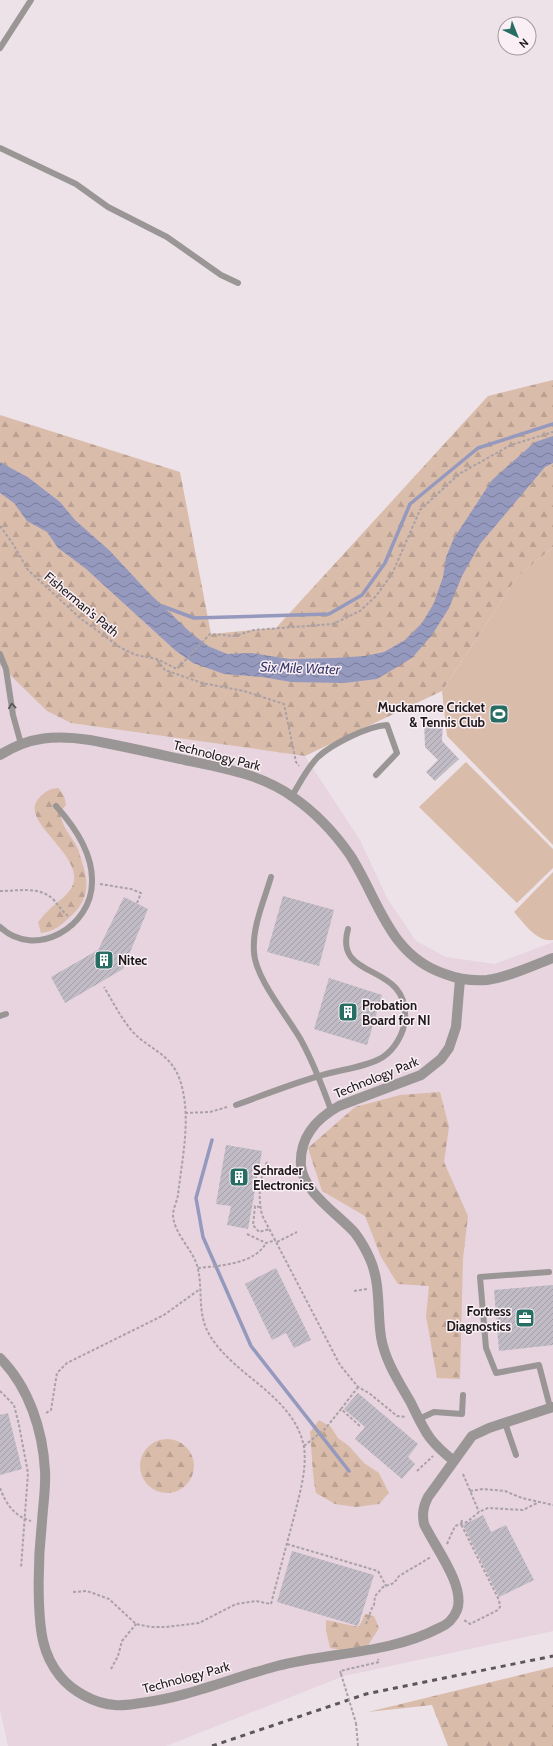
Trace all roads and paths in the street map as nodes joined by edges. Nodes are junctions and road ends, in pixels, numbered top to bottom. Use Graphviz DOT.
graph roads {
  1 [pos="31,0"];
  2 [pos="0,48"];
  3 [pos="0,148"];
  4 [pos="238,283"];
  5 [pos="553,432"];
  6 [pos="0,526"];
  7 [pos="0,654"];
  8 [pos="158,660"];
  9 [pos="21,744"];
  10 [pos="0,755"];
  11 [pos="305,775"];
  12 [pos="376,775"];
  13 [pos="292,796"];
  14 [pos="56,806"];
  15 [pos="271,878"];
  16 [pos="92,883"];
  17 [pos="0,890"];
  18 [pos="137,903"];
  19 [pos="74,923"];
  20 [pos="0,927"];
  21 [pos="348,929"];
  22 [pos="553,958"];
  23 [pos="460,979"];
  24 [pos="104,987"];
  25 [pos="319,1075"];
  26 [pos="236,1105"];
  27 [pos="331,1110"];
  28 [pos="185,1113"];
  29 [pos="267,1162"];
  30 [pos="260,1207"];
  31 [pos="270,1229"];
  32 [pos="297,1232"];
  33 [pos="247,1234"];
  34 [pos="276,1241"];
  35 [pos="266,1243"];
  36 [pos="198,1268"];
  37 [pos="549,1272"];
  38 [pos="200,1289"];
  39 [pos="0,1358"];
  40 [pos="358,1388"];
  41 [pos="0,1391"];
  42 [pos="463,1395"];
  43 [pos="552,1407"];
  44 [pos="341,1409"];
  45 [pos="41,1416"];
  46 [pos="419,1419"];
  47 [pos="505,1423"];
  48 [pos="361,1427"];
  49 [pos="304,1446"];
  50 [pos="439,1449"];
  51 [pos="516,1455"];
  52 [pos="454,1461"];
  53 [pos="417,1471"];
  54 [pos="463,1474"];
  55 [pos="0,1488"];
  56 [pos="470,1491"];
  57 [pos="539,1502"];
  58 [pos="553,1505"];
  59 [pos="478,1512"];
  60 [pos="24,1519"];
  61 [pos="462,1520"];
  62 [pos="42,1524"];
  63 [pos="461,1524"];
  64 [pos="287,1544"];
  65 [pos="439,1553"];
  66 [pos="20,1568"];
  67 [pos="386,1586"];
  68 [pos="73,1592"];
  69 [pos="454,1614"];
  70 [pos="136,1624"];
  71 [pos="366,1624"];
  72 [pos="376,1662"];
  73 [pos="111,1670"];
  74 [pos="358,1746"];
  1 -- 2 [label="lane"];
  3 -- 4 [label="lane"];
  5 -- 8 [label="path, Fisherman's Path"];
  6 -- 8 [label="path, Fisherman's Path"];
  9 -- 7 [label="lane, one-way"];
  8 -- 11 [label="path"];
  9 -- 10 [label="street, Technology Park"];
  9 -- 13 [label="street, Technology Park"];
  11 -- 12 [label="lane"];
  11 -- 13 [label="lane"];
  13 -- 23 [label="street, Technology Park"];
  14 -- 16 [label="lane"];
  15 -- 25 [label="lane"];
  16 -- 18 [label="path"];
  16 -- 19 [label="lane"];
  17 -- 19 [label="path"];
  19 -- 20 [label="lane"];
  21 -- 25 [label="lane"];
  22 -- 23 [label="street, Technology Park"];
  23 -- 27 [label="street, Technology Park"];
  24 -- 28 [label="path"];
  25 -- 26 [label="lane"];
  25 -- 27 [label="lane"];
  26 -- 28 [label="path"];
  27 -- 46 [label="street, Technology Park"];
  28 -- 36 [label="path"];
  29 -- 30 [label="path"];
  30 -- 31 [label="path"];
  30 -- 31 [label="path"];
  31 -- 34 [label="path"];
  32 -- 34 [label="path"];
  33 -- 35 [label="path"];
  34 -- 35 [label="path"];
  34 -- 40 [label="path"];
  35 -- 36 [label="path"];
  36 -- 38 [label="path"];
  37 -- 43 [label="lane"];
  38 -- 45 [label="path"];
  38 -- 49 [label="path"];
  39 -- 62 [label="street, Technology Park"];
  40 -- 44 [label="path"];
  40 -- 46 [label="path"];
  41 -- 60 [label="path"];
  42 -- 46 [label="lane"];
  43 -- 47 [label="street"];
  44 -- 48 [label="path"];
  44 -- 49 [label="path"];
  46 -- 50 [label="street, Technology Park"];
  47 -- 51 [label="lane"];
  47 -- 52 [label="street"];
  49 -- 64 [label="path"];
  50 -- 52 [label="street, Technology Park"];
  50 -- 53 [label="path"];
  52 -- 65 [label="street"];
  54 -- 56 [label="path"];
  55 -- 60 [label="path"];
  56 -- 57 [label="path"];
  56 -- 59 [label="path"];
  57 -- 58 [label="path"];
  57 -- 59 [label="path"];
  59 -- 63 [label="path"];
  60 -- 62 [label="path"];
  60 -- 66 [label="path"];
  61 -- 63 [label="path"];
  62 -- 69 [label="street, Technology Park"];
  63 -- 65 [label="path"];
  63 -- 69 [label="path"];
  64 -- 67 [label="path"];
  64 -- 70 [label="path"];
  65 -- 67 [label="path"];
  65 -- 69 [label="street"];
  67 -- 71 [label="path"];
  68 -- 70 [label="path"];
  70 -- 73 [label="path"];
  72 -- 74 [label="path, bridge"];
}
